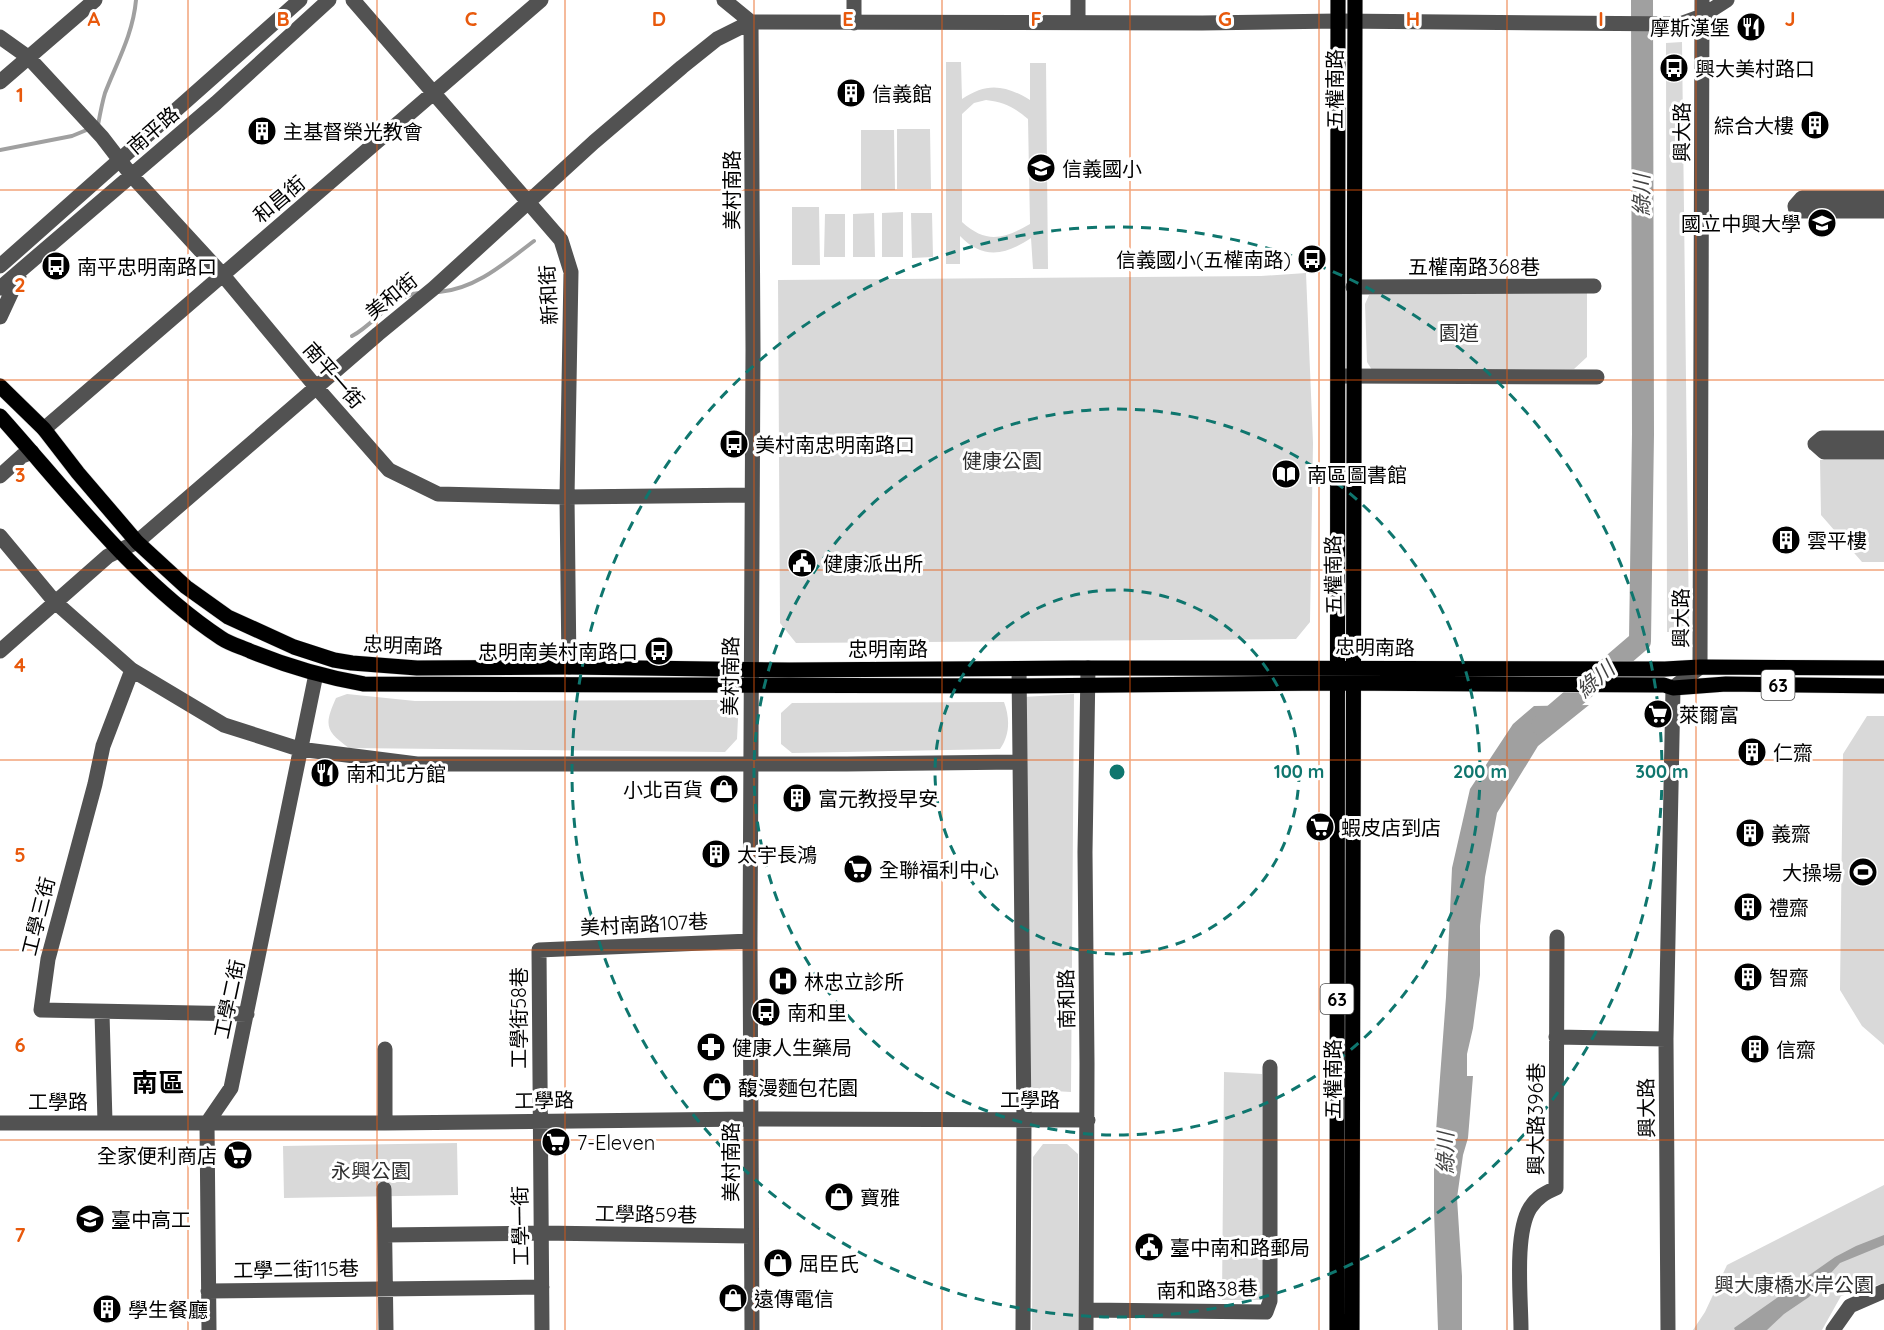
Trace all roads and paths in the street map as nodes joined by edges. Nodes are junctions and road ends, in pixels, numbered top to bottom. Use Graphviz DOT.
graph roads {
  1 [pos="95,0"];
  2 [pos="300,0"];
  3 [pos="329,0"];
  4 [pos="353,0"];
  5 [pos="541,0"];
  6 [pos="724,0"];
  7 [pos="737,0"];
  8 [pos="854,0"];
  9 [pos="1078,0"];
  10 [pos="1338,0"];
  11 [pos="1355,0"];
  12 [pos="1727,0"];
  13 [pos="1702,8"];
  14 [pos="1338,21"];
  15 [pos="751,22"];
  16 [pos="1078,22"];
  17 [pos="1355,22"];
  18 [pos="854,23"];
  19 [pos="0,37"];
  20 [pos="28,57"];
  21 [pos="0,82"];
  22 [pos="434,93"];
  23 [pos="119,160"];
  24 [pos="132,176"];
  25 [pos="1884,198"];
  26 [pos="530,202"];
  27 [pos="1884,211"];
  28 [pos="3,262"];
  29 [pos="22,271"];
  30 [pos="222,274"];
  31 [pos="1594,286"];
  32 [pos="1353,287"];
  33 [pos="0,288"];
  34 [pos="0,317"];
  35 [pos="1346,376"];
  36 [pos="1597,377"];
  37 [pos="0,386"];
  38 [pos="316,387"];
  39 [pos="0,416"];
  40 [pos="44,429"];
  41 [pos="1884,438"];
  42 [pos="1884,452"];
  43 [pos="32,453"];
  44 [pos="0,476"];
  45 [pos="752,495"];
  46 [pos="567,496"];
  47 [pos="0,536"];
  48 [pos="137,542"];
  49 [pos="120,550"];
  50 [pos="55,602"];
  51 [pos="0,651"];
  52 [pos="1884,659"];
  53 [pos="569,667"];
  54 [pos="1700,667"];
  55 [pos="751,668"];
  56 [pos="1088,668"];
  57 [pos="1355,668"];
  58 [pos="1884,668"];
  59 [pos="1019,669"];
  60 [pos="132,670"];
  61 [pos="316,674"];
  62 [pos="1337,675"];
  63 [pos="1667,681"];
  64 [pos="1354,684"];
  65 [pos="751,685"];
  66 [pos="1087,685"];
  67 [pos="1019,686"];
  68 [pos="1884,686"];
  69 [pos="1884,695"];
  70 [pos="300,749"];
  71 [pos="1020,762"];
  72 [pos="750,764"];
  73 [pos="1557,937"];
  74 [pos="750,941"];
  75 [pos="539,950"];
  76 [pos="102,1013"];
  77 [pos="248,1014"];
  78 [pos="1556,1037"];
  79 [pos="1666,1039"];
  80 [pos="385,1049"];
  81 [pos="1270,1067"];
  82 [pos="751,1119"];
  83 [pos="1024,1120"];
  84 [pos="1088,1120"];
  85 [pos="540,1121"];
  86 [pos="105,1122"];
  87 [pos="0,1123"];
  88 [pos="207,1123"];
  89 [pos="385,1123"];
  90 [pos="384,1189"];
  91 [pos="541,1233"];
  92 [pos="385,1235"];
  93 [pos="751,1236"];
  94 [pos="542,1287"];
  95 [pos="385,1288"];
  96 [pos="208,1291"];
  97 [pos="1884,1291"];
  98 [pos="1087,1311"];
  99 [pos="209,1330"];
  100 [pos="386,1330"];
  101 [pos="542,1330"];
  102 [pos="752,1330"];
  103 [pos="1023,1330"];
  104 [pos="1086,1330"];
  105 [pos="1337,1330"];
  106 [pos="1352,1330"];
  107 [pos="1521,1330"];
  108 [pos="1668,1330"];
  109 [pos="1833,1330"];
  1 -- 20 [label="street"];
  2 -- 23 [label="street, 南平路"];
  3 -- 24 [label="street, 南平路"];
  4 -- 22 [label="street, 新和街"];
  5 -- 22 [label="street, 和昌街"];
  6 -- 15 [label="street"];
  7 -- 15 [label="street"];
  8 -- 18 [label="street"];
  9 -- 16 [label="street"];
  10 -- 14 [label="main road, 五權南路"];
  11 -- 17 [label="main road, 五權南路"];
  12 -- 13 [label="street"];
  13 -- 17 [label="street"];
  13 -- 54 [label="street, 興大路"];
  14 -- 16 [label="street"];
  14 -- 17 [label="street"];
  14 -- 35 [label="main road, 五權南路"];
  15 -- 18 [label="street"];
  15 -- 26 [label="street, 美和街"];
  15 -- 45 [label="street, 美村南路"];
  16 -- 18 [label="street"];
  17 -- 32 [label="main road, 五權南路"];
  19 -- 20 [label="street, 南平一街"];
  20 -- 21 [label="street"];
  20 -- 23 [label="street, 南平一街"];
  22 -- 26 [label="street, 新和街"];
  22 -- 30 [label="street, 和昌街"];
  23 -- 24 [label="street, 南平一街"];
  23 -- 28 [label="street, 南平路"];
  24 -- 29 [label="street, 南平路"];
  24 -- 30 [label="street, 南平一街"];
  25 -- 27 [label="street"];
  26 -- 38 [label="street, 美和街"];
  26 -- 46 [label="street, 新和街"];
  29 -- 33 [label="street, 南平路"];
  29 -- 34 [label="street"];
  30 -- 38 [label="street, 南平一街"];
  30 -- 40 [label="street, 和昌街"];
  31 -- 32 [label="street, 五權南路368巷"];
  32 -- 35 [label="main road, 五權南路"];
  35 -- 36 [label="street"];
  35 -- 57 [label="main road, 五權南路"];
  35 -- 62 [label="main road, 五權南路"];
  37 -- 40 [label="main road, 忠明南路"];
  38 -- 46 [label="street, 南平一街"];
  38 -- 48 [label="street, 美和街"];
  39 -- 43 [label="main road, 忠明南路"];
  40 -- 48 [label="main road, 忠明南路"];
  41 -- 42 [label="street"];
  43 -- 44 [label="street"];
  43 -- 49 [label="main road, 忠明南路"];
  45 -- 46 [label="street, 南平一街"];
  45 -- 55 [label="street, 美村南路"];
  46 -- 53 [label="street, 新和街"];
  47 -- 50 [label="street"];
  48 -- 49 [label="street, 美和街"];
  48 -- 53 [label="main road, 忠明南路"];
  49 -- 50 [label="street, 美和街"];
  49 -- 61 [label="main road, 忠明南路"];
  50 -- 51 [label="street, 美和街"];
  50 -- 60 [label="street"];
  52 -- 54 [label="main road"];
  53 -- 55 [label="main road, 忠明南路"];
  54 -- 58 [label="main road, 忠明南路 / 63"];
  54 -- 63 [label="main road, 忠明南路 / 63"];
  55 -- 59 [label="main road, 忠明南路"];
  55 -- 65 [label="street, 美村南路"];
  56 -- 59 [label="main road, 忠明南路"];
  56 -- 62 [label="main road, 忠明南路"];
  56 -- 66 [label="street, 南和路"];
  57 -- 62 [label="main road, 忠明南路 / 63"];
  57 -- 63 [label="main road, 忠明南路 / 63"];
  57 -- 64 [label="main road, 五權南路 / 63"];
  59 -- 67 [label="street"];
  60 -- 70 [label="street"];
  60 -- 76 [label="street, 工學三街"];
  61 -- 65 [label="main road, 忠明南路"];
  61 -- 70 [label="street, 工學二街"];
  62 -- 64 [label="main road, 忠明南路 / 63"];
  62 -- 66 [label="main road, 忠明南路"];
  62 -- 105 [label="main road, 五權南路 / 63"];
  63 -- 64 [label="main road, 忠明南路 / 63"];
  63 -- 68 [label="main road, 忠明南路 / 63"];
  63 -- 69 [label="main road"];
  63 -- 79 [label="street, 興大路"];
  64 -- 106 [label="main road, 五權南路 / 63"];
  65 -- 67 [label="main road, 忠明南路"];
  65 -- 72 [label="street, 美村南路"];
  66 -- 67 [label="main road, 忠明南路"];
  66 -- 84 [label="street, 南和路"];
  67 -- 71 [label="street"];
  70 -- 72 [label="street"];
  70 -- 77 [label="street, 工學二街"];
  71 -- 72 [label="street"];
  71 -- 83 [label="street"];
  72 -- 74 [label="street, 美村南路"];
  73 -- 78 [label="street, 興大路396巷"];
  74 -- 75 [label="street, 美村南路107巷"];
  74 -- 82 [label="street, 美村南路"];
  75 -- 85 [label="street, 工學街58巷"];
  76 -- 77 [label="street"];
  76 -- 86 [label="street"];
  77 -- 88 [label="street, 工學二街"];
  78 -- 79 [label="street, 興大路396巷"];
  78 -- 107 [label="street, 興大路396巷"];
  79 -- 108 [label="street, 興大路"];
  80 -- 89 [label="street"];
  81 -- 98 [label="street, 南和路38巷"];
  82 -- 83 [label="street, 工學路"];
  82 -- 85 [label="street, 工學路"];
  82 -- 93 [label="street, 美村南路"];
  83 -- 84 [label="street, 工學路"];
  83 -- 103 [label="street"];
  84 -- 98 [label="street, 南和路"];
  85 -- 89 [label="street, 工學路"];
  85 -- 91 [label="street, 工學一街"];
  86 -- 87 [label="street, 工學路"];
  86 -- 88 [label="street, 工學路"];
  88 -- 89 [label="street, 工學路"];
  88 -- 96 [label="street"];
  90 -- 92 [label="street"];
  91 -- 92 [label="street, 工學路59巷"];
  91 -- 93 [label="street, 工學路59巷"];
  91 -- 94 [label="street, 工學一街"];
  92 -- 95 [label="street"];
  93 -- 102 [label="street, 美村南路"];
  94 -- 95 [label="street, 工學二街115巷"];
  94 -- 101 [label="street, 工學一街"];
  95 -- 96 [label="street, 工學二街115巷"];
  95 -- 100 [label="street"];
  96 -- 99 [label="street"];
  97 -- 109 [label="street"];
  98 -- 104 [label="street, 南和路"];
}
